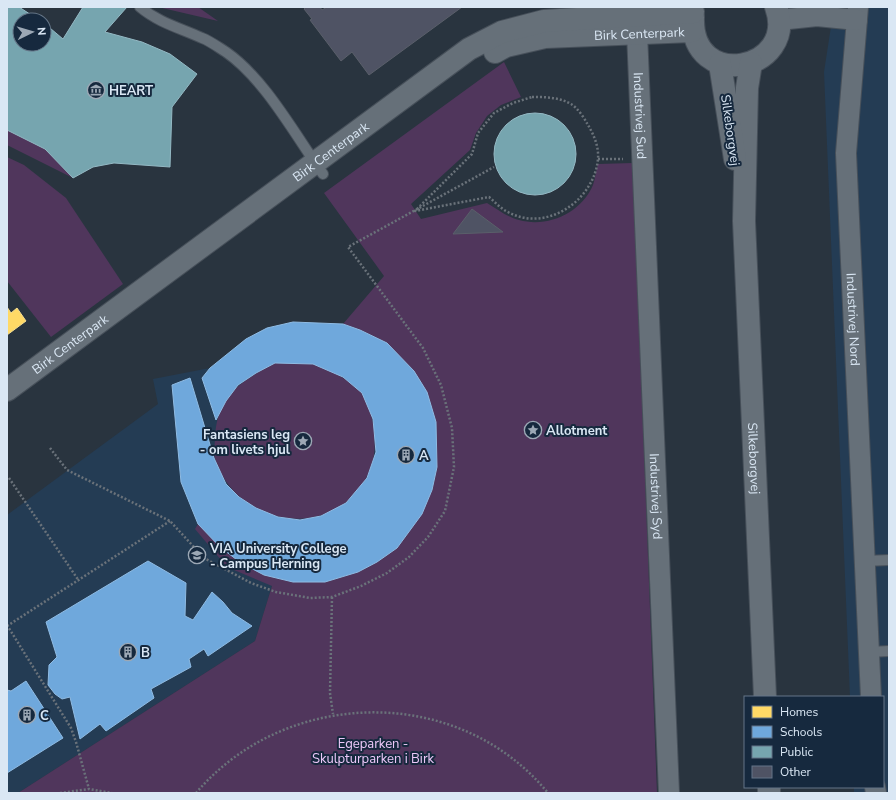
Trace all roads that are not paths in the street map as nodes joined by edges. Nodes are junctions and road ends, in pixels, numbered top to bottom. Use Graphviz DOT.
graph roads {
  1 [pos="140,7"];
  2 [pos="777,14"];
  3 [pos="857,14"];
  4 [pos="694,17"];
  5 [pos="634,18"];
  6 [pos="751,63"];
  7 [pos="720,64"];
  8 [pos="319,168"];
  9 [pos="644,199"];
  10 [pos="744,221"];
  11 [pos="143,298"];
  12 [pos="7,390"];
  13 [pos="7,406"];
  14 [pos="889,560"];
  15 [pos="865,561"];
  16 [pos="889,651"];
  17 [pos="869,652"];
  18 [pos="765,696"];
  19 [pos="871,696"];
  20 [pos="669,793"];
  1 -- 8 [label="lane"];
  2 -- 3 [label="street, Industrivej Nord"];
  2 -- 6 [label="street"];
  3 -- 15 [label="street, Industrivej Nord"];
  4 -- 5 [label="street, Birk Centerpark"];
  4 -- 7 [label="street"];
  5 -- 8 [label="street, Birk Centerpark"];
  5 -- 9 [label="street, Industrivej Sud"];
  6 -- 7 [label="street"];
  6 -- 10 [label="street, Silkeborgvej"];
  7 -- 10 [label="street, Silkeborgvej"];
  8 -- 11 [label="street, Birk Centerpark"];
  9 -- 20 [label="street, Industrivej Syd"];
  10 -- 18 [label="street, Silkeborgvej"];
  11 -- 12 [label="street, Birk Centerpark"];
  11 -- 13 [label="street, Birk Centerpark"];
  14 -- 15 [label="lane"];
  15 -- 17 [label="street, Industrivej Nord"];
  16 -- 17 [label="lane"];
  17 -- 19 [label="street, Industrivej Nord"];
}
